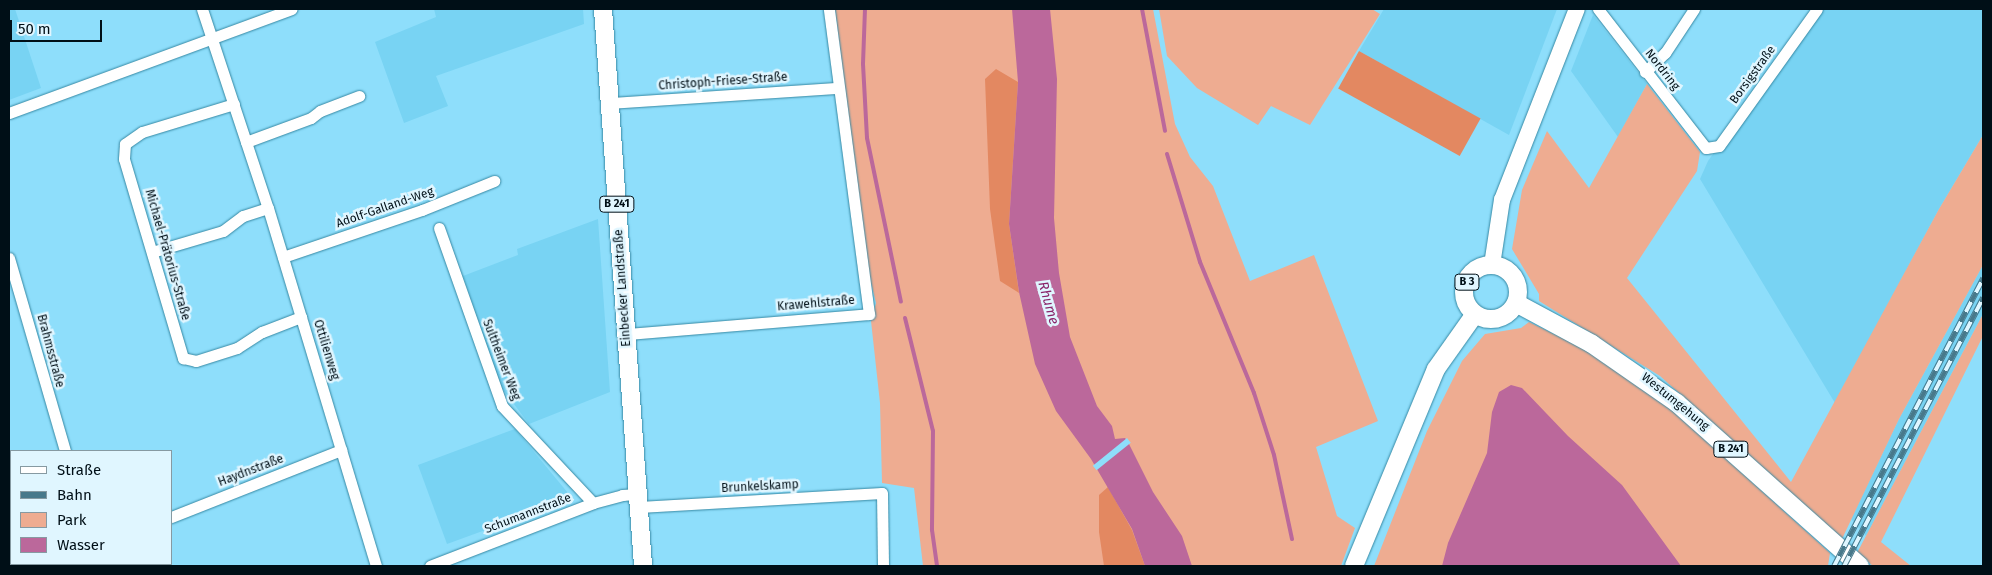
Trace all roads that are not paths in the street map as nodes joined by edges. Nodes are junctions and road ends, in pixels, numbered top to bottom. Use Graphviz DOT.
graph roads {
  1 [pos="202,9"];
  2 [pos="291,9"];
  3 [pos="603,9"];
  4 [pos="829,9"];
  5 [pos="1578,9"];
  6 [pos="1598,9"];
  7 [pos="1694,9"];
  8 [pos="1817,9"];
  9 [pos="212,39"];
  10 [pos="1645,72"];
  11 [pos="838,88"];
  12 [pos="359,96"];
  13 [pos="610,103"];
  14 [pos="234,104"];
  15 [pos="9,113"];
  16 [pos="246,142"];
  17 [pos="1706,148"];
  18 [pos="494,181"];
  19 [pos="268,208"];
  20 [pos="439,228"];
  21 [pos="152,252"];
  22 [pos="283,257"];
  23 [pos="9,258"];
  24 [pos="1492,266"];
  25 [pos="1516,303"];
  26 [pos="1475,314"];
  27 [pos="301,317"];
  28 [pos="627,334"];
  29 [pos="65,450"];
  30 [pos="342,450"];
  31 [pos="639,500"];
  32 [pos="593,503"];
  33 [pos="172,517"];
  34 [pos="376,566"];
  35 [pos="430,566"];
  36 [pos="643,566"];
  37 [pos="883,566"];
  38 [pos="1354,566"];
  39 [pos="1860,566"];
  1 -- 9 [label="street, Ottilienweg"];
  2 -- 9 [label="street"];
  3 -- 13 [label="main road, Einbecker Landstraße / B 241"];
  4 -- 11 [label="street"];
  5 -- 24 [label="main road, B 3"];
  6 -- 10 [label="street, Nordring"];
  7 -- 10 [label="street"];
  8 -- 17 [label="street, Borsigstraße"];
  9 -- 14 [label="street, Ottilienweg"];
  9 -- 15 [label="street"];
  10 -- 17 [label="street, Nordring"];
  11 -- 13 [label="street, Christoph-Friese-Straße"];
  11 -- 28 [label="street, Krawehlstraße"];
  12 -- 16 [label="street"];
  13 -- 28 [label="main road, Einbecker Landstraße / B 241"];
  14 -- 16 [label="street, Ottilienweg"];
  14 -- 21 [label="street, Michael-Prätorius-Straße"];
  16 -- 19 [label="street, Ottilienweg"];
  18 -- 22 [label="street, Adolf-Galland-Weg"];
  19 -- 21 [label="street"];
  19 -- 22 [label="street, Ottilienweg"];
  20 -- 32 [label="street, Sultheimer Weg"];
  21 -- 27 [label="street, Michael-Prätorius-Straße"];
  22 -- 27 [label="street, Ottilienweg"];
  23 -- 29 [label="street, Brahmsstraße"];
  24 -- 25 [label="main road, B 3"];
  24 -- 26 [label="main road, B 3"];
  25 -- 26 [label="main road"];
  25 -- 39 [label="main road, Westumgehung / B 241"];
  26 -- 38 [label="main road"];
  27 -- 30 [label="street, Ottilienweg"];
  28 -- 31 [label="main road, Einbecker Landstraße / B 241"];
  30 -- 33 [label="street, Haydnstraße"];
  30 -- 34 [label="street, Ottilienweg"];
  31 -- 32 [label="street, Schumannstraße"];
  31 -- 36 [label="main road, Einbecker Landstraße / B 241"];
  31 -- 37 [label="street, Brunkelskamp"];
  32 -- 35 [label="street, Schumannstraße"];
}
